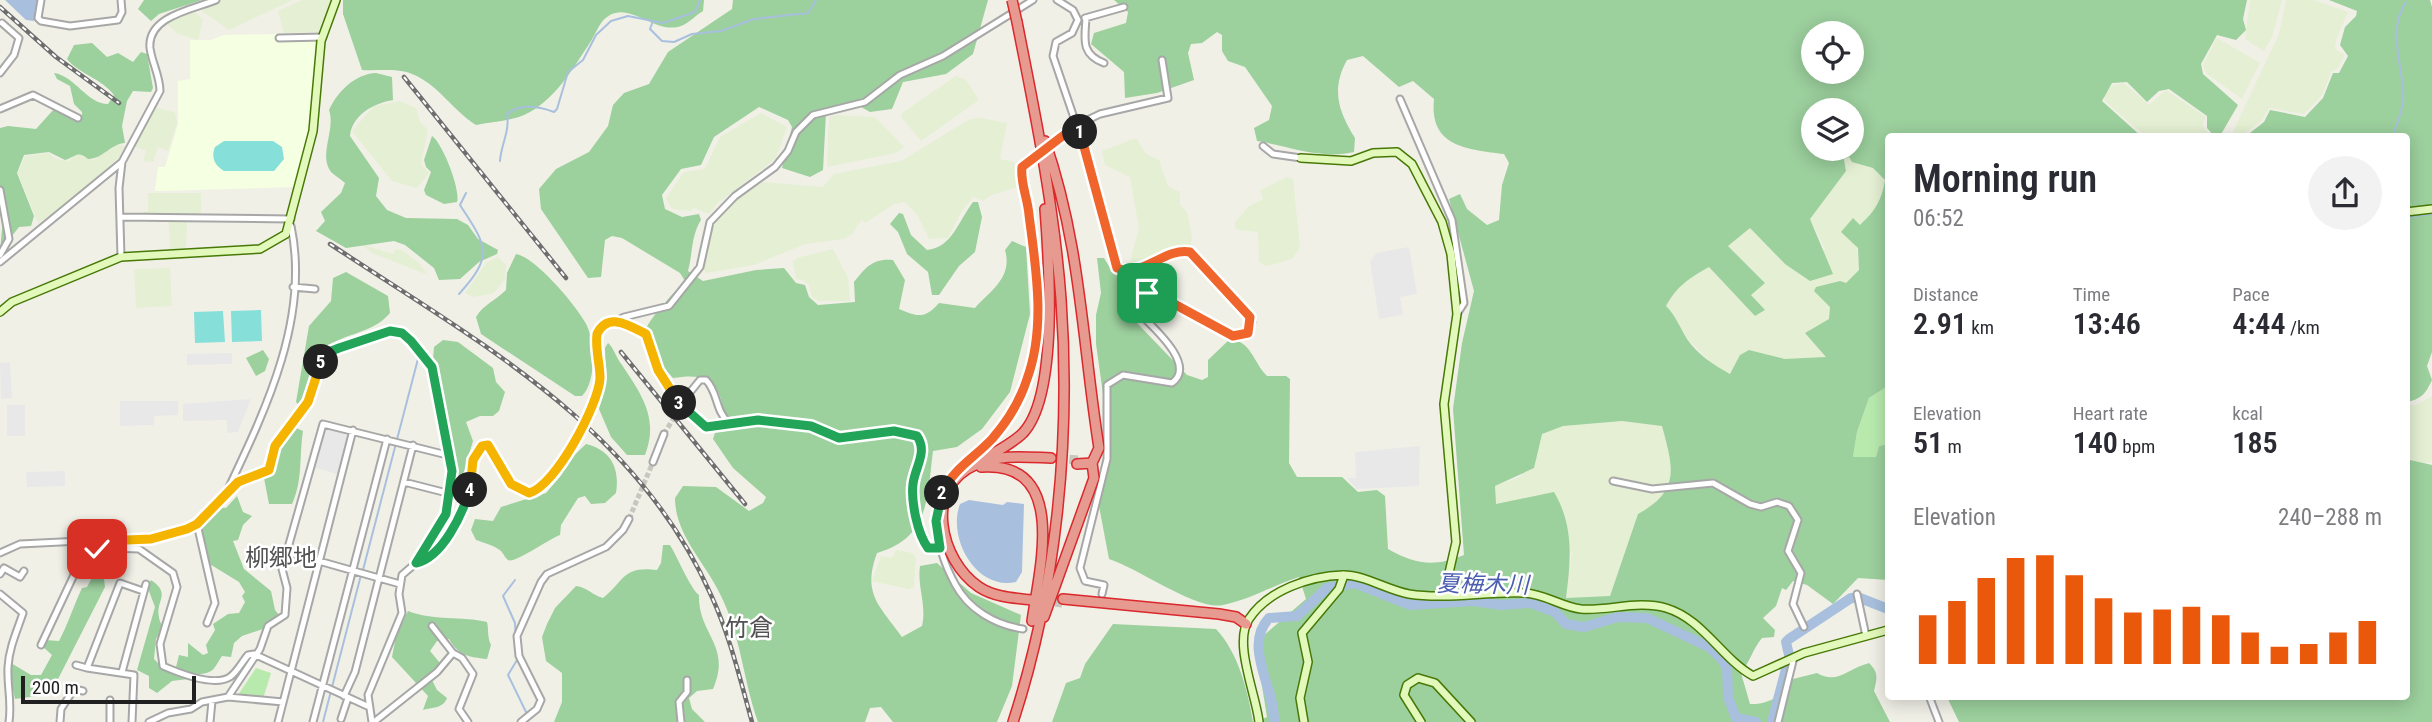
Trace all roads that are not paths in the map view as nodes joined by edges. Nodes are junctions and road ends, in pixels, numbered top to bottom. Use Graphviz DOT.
graph roads {
  1 [pos="41,0"];
  2 [pos="121,0"];
  3 [pos="216,0"];
  4 [pos="336,0"];
  5 [pos="1012,0"];
  6 [pos="1033,0"];
  7 [pos="1057,0"];
  8 [pos="1124,7"];
  9 [pos="1086,18"];
  10 [pos="1078,20"];
  11 [pos="2,23"];
  12 [pos="323,37"];
  13 [pos="279,38"];
  14 [pos="1162,60"];
  15 [pos="0,61"];
  16 [pos="1104,63"];
  17 [pos="8,64"];
  18 [pos="0,73"];
  19 [pos="1400,99"];
  20 [pos="0,109"];
  21 [pos="1035,112"];
  22 [pos="1084,112"];
  23 [pos="78,118"];
  24 [pos="1080,123"];
  25 [pos="1264,146"];
  26 [pos="1042,158"];
  27 [pos="1301,158"];
  28 [pos="122,162"];
  29 [pos="0,190"];
  30 [pos="2432,209"];
  31 [pos="2410,212"];
  32 [pos="120,217"];
  33 [pos="292,222"];
  34 [pos="0,255"];
  35 [pos="121,257"];
  36 [pos="0,262"];
  37 [pos="293,287"];
  38 [pos="316,289"];
  39 [pos="1,311"];
  40 [pos="1457,314"];
  41 [pos="618,320"];
  42 [pos="687,396"];
  43 [pos="728,422"];
  44 [pos="353,430"];
  45 [pos="664,434"];
  46 [pos="387,439"];
  47 [pos="413,445"];
  48 [pos="447,455"];
  49 [pos="1051,460"];
  50 [pos="653,462"];
  51 [pos="1078,462"];
  52 [pos="1092,463"];
  53 [pos="977,466"];
  54 [pos="1613,481"];
  55 [pos="404,482"];
  56 [pos="228,490"];
  57 [pos="447,493"];
  58 [pos="629,519"];
  59 [pos="197,524"];
  60 [pos="81,545"];
  61 [pos="940,548"];
  62 [pos="287,552"];
  63 [pos="0,553"];
  64 [pos="319,563"];
  65 [pos="416,563"];
  66 [pos="24,571"];
  67 [pos="355,572"];
  68 [pos="0,574"];
  69 [pos="1343,576"];
  70 [pos="380,578"];
  71 [pos="146,584"];
  72 [pos="400,584"];
  73 [pos="143,591"];
  74 [pos="0,594"];
  75 [pos="1102,594"];
  76 [pos="1444,595"];
  77 [pos="1857,597"];
  78 [pos="1031,598"];
  79 [pos="1062,601"];
  80 [pos="207,623"];
  81 [pos="1246,624"];
  82 [pos="432,626"];
  83 [pos="1804,627"];
  84 [pos="1023,629"];
  85 [pos="1885,631"];
  86 [pos="1866,636"];
  87 [pos="41,645"];
  88 [pos="453,653"];
  89 [pos="254,654"];
  90 [pos="1794,657"];
  91 [pos="1030,662"];
  92 [pos="76,665"];
  93 [pos="87,668"];
  94 [pos="291,671"];
  95 [pos="122,672"];
  96 [pos="0,679"];
  97 [pos="9,679"];
  98 [pos="687,680"];
  99 [pos="322,686"];
  100 [pos="83,691"];
  101 [pos="228,697"];
  102 [pos="346,697"];
  103 [pos="110,700"];
  104 [pos="1931,700"];
  105 [pos="212,701"];
  106 [pos="283,702"];
  107 [pos="367,706"];
  108 [pos="1017,708"];
  109 [pos="341,719"];
  110 [pos="9,722"];
  111 [pos="60,722"];
  112 [pos="110,722"];
  113 [pos="132,722"];
  114 [pos="149,722"];
  115 [pos="210,722"];
  116 [pos="278,722"];
  117 [pos="313,722"];
  118 [pos="373,722"];
  119 [pos="468,722"];
  120 [pos="521,722"];
  121 [pos="681,722"];
  122 [pos="1013,722"];
  123 [pos="1259,722"];
  124 [pos="1304,722"];
  125 [pos="1421,722"];
  126 [pos="1471,722"];
  127 [pos="1778,722"];
  128 [pos="1939,722"];
  1 -- 2 [label="street"];
  3 -- 28 [label="street"];
  4 -- 12 [label="street"];
  5 -- 21 [label="highway, bridge"];
  6 -- 41 [label="street"];
  7 -- 10 [label="street"];
  8 -- 9 [label="street"];
  9 -- 10 [label="street"];
  9 -- 16 [label="street"];
  10 -- 24 [label="street"];
  11 -- 17 [label="street"];
  12 -- 13 [label="street"];
  12 -- 33 [label="street"];
  14 -- 24 [label="street"];
  15 -- 17 [label="street"];
  17 -- 18 [label="street"];
  19 -- 40 [label="street"];
  20 -- 23 [label="street"];
  21 -- 26 [label="highway"];
  21 -- 52 [label="highway"];
  22 -- 24 [label="street"];
  24 -- 61 [label="street, bridge"];
  24 -- 75 [label="street"];
  25 -- 27 [label="street"];
  26 -- 53 [label="highway"];
  26 -- 91 [label="highway"];
  27 -- 40 [label="street"];
  28 -- 32 [label="street"];
  28 -- 36 [label="street"];
  29 -- 34 [label="street"];
  30 -- 31 [label="street"];
  32 -- 33 [label="street"];
  32 -- 35 [label="street"];
  33 -- 35 [label="street"];
  33 -- 37 [label="street"];
  35 -- 39 [label="street"];
  37 -- 38 [label="street"];
  37 -- 56 [label="street"];
  40 -- 76 [label="street"];
  41 -- 43 [label="street"];
  41 -- 65 [label="street, bridge"];
  42 -- 43 [label="street"];
  43 -- 61 [label="street"];
  44 -- 46 [label="street"];
  44 -- 62 [label="street"];
  44 -- 64 [label="street"];
  45 -- 50 [label="street"];
  46 -- 47 [label="street"];
  46 -- 67 [label="street"];
  47 -- 48 [label="street"];
  47 -- 55 [label="street"];
  48 -- 56 [label="street"];
  48 -- 57 [label="street"];
  49 -- 53 [label="highway"];
  51 -- 52 [label="highway"];
  52 -- 91 [label="highway"];
  53 -- 78 [label="highway"];
  53 -- 108 [label="highway"];
  54 -- 83 [label="street"];
  55 -- 57 [label="street"];
  55 -- 70 [label="street"];
  56 -- 59 [label="street"];
  57 -- 65 [label="street"];
  58 -- 120 [label="street"];
  59 -- 60 [label="street"];
  59 -- 80 [label="street"];
  60 -- 63 [label="street"];
  60 -- 87 [label="street"];
  60 -- 89 [label="street"];
  61 -- 84 [label="street"];
  62 -- 64 [label="street"];
  62 -- 89 [label="street"];
  64 -- 67 [label="street"];
  64 -- 94 [label="street"];
  65 -- 72 [label="street"];
  66 -- 68 [label="street"];
  67 -- 70 [label="street"];
  67 -- 99 [label="street"];
  69 -- 76 [label="street"];
  69 -- 81 [label="street"];
  69 -- 124 [label="street"];
  70 -- 72 [label="street"];
  70 -- 102 [label="street"];
  71 -- 73 [label="street"];
  72 -- 107 [label="street"];
  73 -- 93 [label="street"];
  73 -- 95 [label="street"];
  74 -- 97 [label="street"];
  76 -- 90 [label="street"];
  77 -- 86 [label="street"];
  79 -- 81 [label="highway"];
  81 -- 123 [label="street"];
  82 -- 88 [label="street"];
  85 -- 86 [label="street"];
  86 -- 90 [label="street"];
  88 -- 118 [label="street"];
  88 -- 119 [label="street"];
  89 -- 94 [label="street"];
  89 -- 101 [label="street"];
  90 -- 127 [label="street"];
  91 -- 108 [label="highway"];
  92 -- 93 [label="street"];
  93 -- 95 [label="street"];
  94 -- 99 [label="street"];
  94 -- 106 [label="street"];
  95 -- 113 [label="street"];
  96 -- 97 [label="street"];
  97 -- 110 [label="street"];
  98 -- 121 [label="street"];
  99 -- 102 [label="street"];
  99 -- 117 [label="street"];
  100 -- 111 [label="street"];
  101 -- 105 [label="street"];
  101 -- 106 [label="street"];
  102 -- 107 [label="street"];
  102 -- 109 [label="street"];
  103 -- 112 [label="street"];
  104 -- 128 [label="street"];
  105 -- 114 [label="street"];
  105 -- 115 [label="street"];
  106 -- 116 [label="street"];
  107 -- 118 [label="street"];
  108 -- 122 [label="highway"];
  125 -- 126 [label="street"];
}
